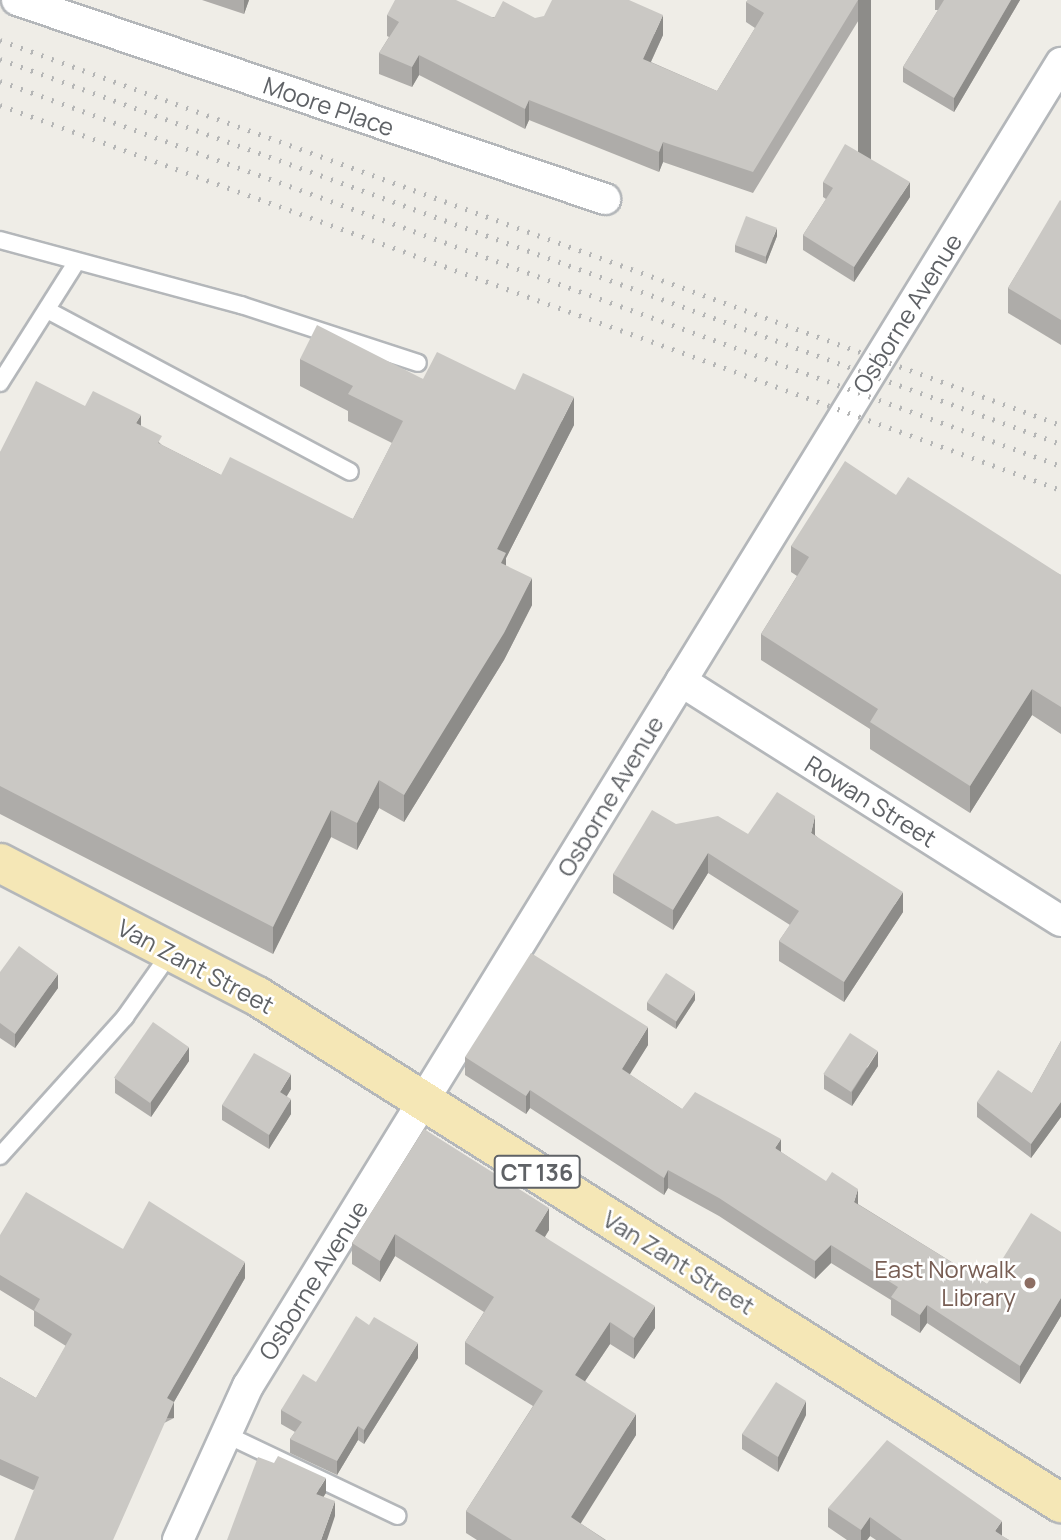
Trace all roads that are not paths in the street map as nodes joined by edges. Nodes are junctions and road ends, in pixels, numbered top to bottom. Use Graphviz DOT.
graph roads {
  1 [pos="17,0"];
  2 [pos="59,6"];
  3 [pos="1061,63"];
  4 [pos="605,200"];
  5 [pos="0,240"];
  6 [pos="76,263"];
  7 [pos="49,311"];
  8 [pos="418,363"];
  9 [pos="2,375"];
  10 [pos="350,472"];
  11 [pos="681,681"];
  12 [pos="0,863"];
  13 [pos="1061,921"];
  14 [pos="171,952"];
  15 [pos="423,1101"];
  16 [pos="0,1156"];
  17 [pos="225,1434"];
  18 [pos="1061,1503"];
  19 [pos="398,1516"];
  20 [pos="178,1540"];
  1 -- 2 [label="street, Moore Place"];
  2 -- 4 [label="street, Moore Place"];
  3 -- 11 [label="street, Osborne Avenue"];
  5 -- 6 [label="lane"];
  6 -- 7 [label="lane"];
  6 -- 8 [label="lane"];
  7 -- 9 [label="lane"];
  7 -- 10 [label="lane"];
  11 -- 13 [label="street, Rowan Street"];
  11 -- 15 [label="street, Osborne Avenue"];
  12 -- 14 [label="main road, Van Zant Street / CT 136"];
  14 -- 15 [label="main road, Van Zant Street / CT 136"];
  14 -- 16 [label="lane"];
  15 -- 17 [label="street, Osborne Avenue"];
  15 -- 18 [label="main road, Van Zant Street / CT 136"];
  17 -- 19 [label="lane"];
  17 -- 20 [label="street, Osborne Avenue"];
}
